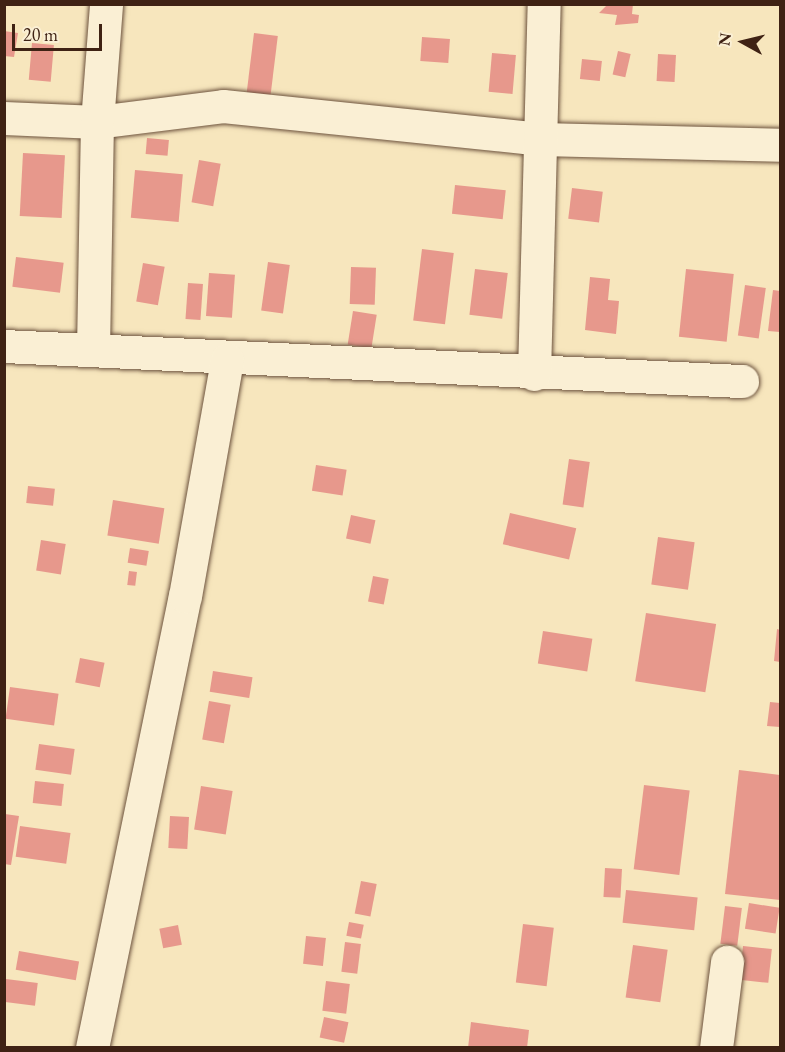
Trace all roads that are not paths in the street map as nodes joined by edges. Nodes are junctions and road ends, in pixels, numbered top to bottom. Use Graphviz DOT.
graph roads {
  1 [pos="106,4"];
  2 [pos="543,4"];
  3 [pos="4,117"];
  4 [pos="97,123"];
  5 [pos="540,139"];
  6 [pos="780,145"];
  7 [pos="4,346"];
  8 [pos="93,350"];
  9 [pos="226,360"];
  10 [pos="534,374"];
  11 [pos="742,381"];
  12 [pos="728,962"];
  13 [pos="92,1047"];
  14 [pos="716,1047"];
  1 -- 4 [label="street"];
  2 -- 5 [label="street"];
  3 -- 4 [label="street"];
  4 -- 5 [label="street"];
  4 -- 8 [label="street"];
  5 -- 6 [label="street"];
  5 -- 10 [label="street"];
  7 -- 8 [label="street"];
  8 -- 9 [label="street"];
  9 -- 10 [label="street"];
  9 -- 13 [label="street"];
  10 -- 11 [label="street"];
  12 -- 14 [label="street"];
}
